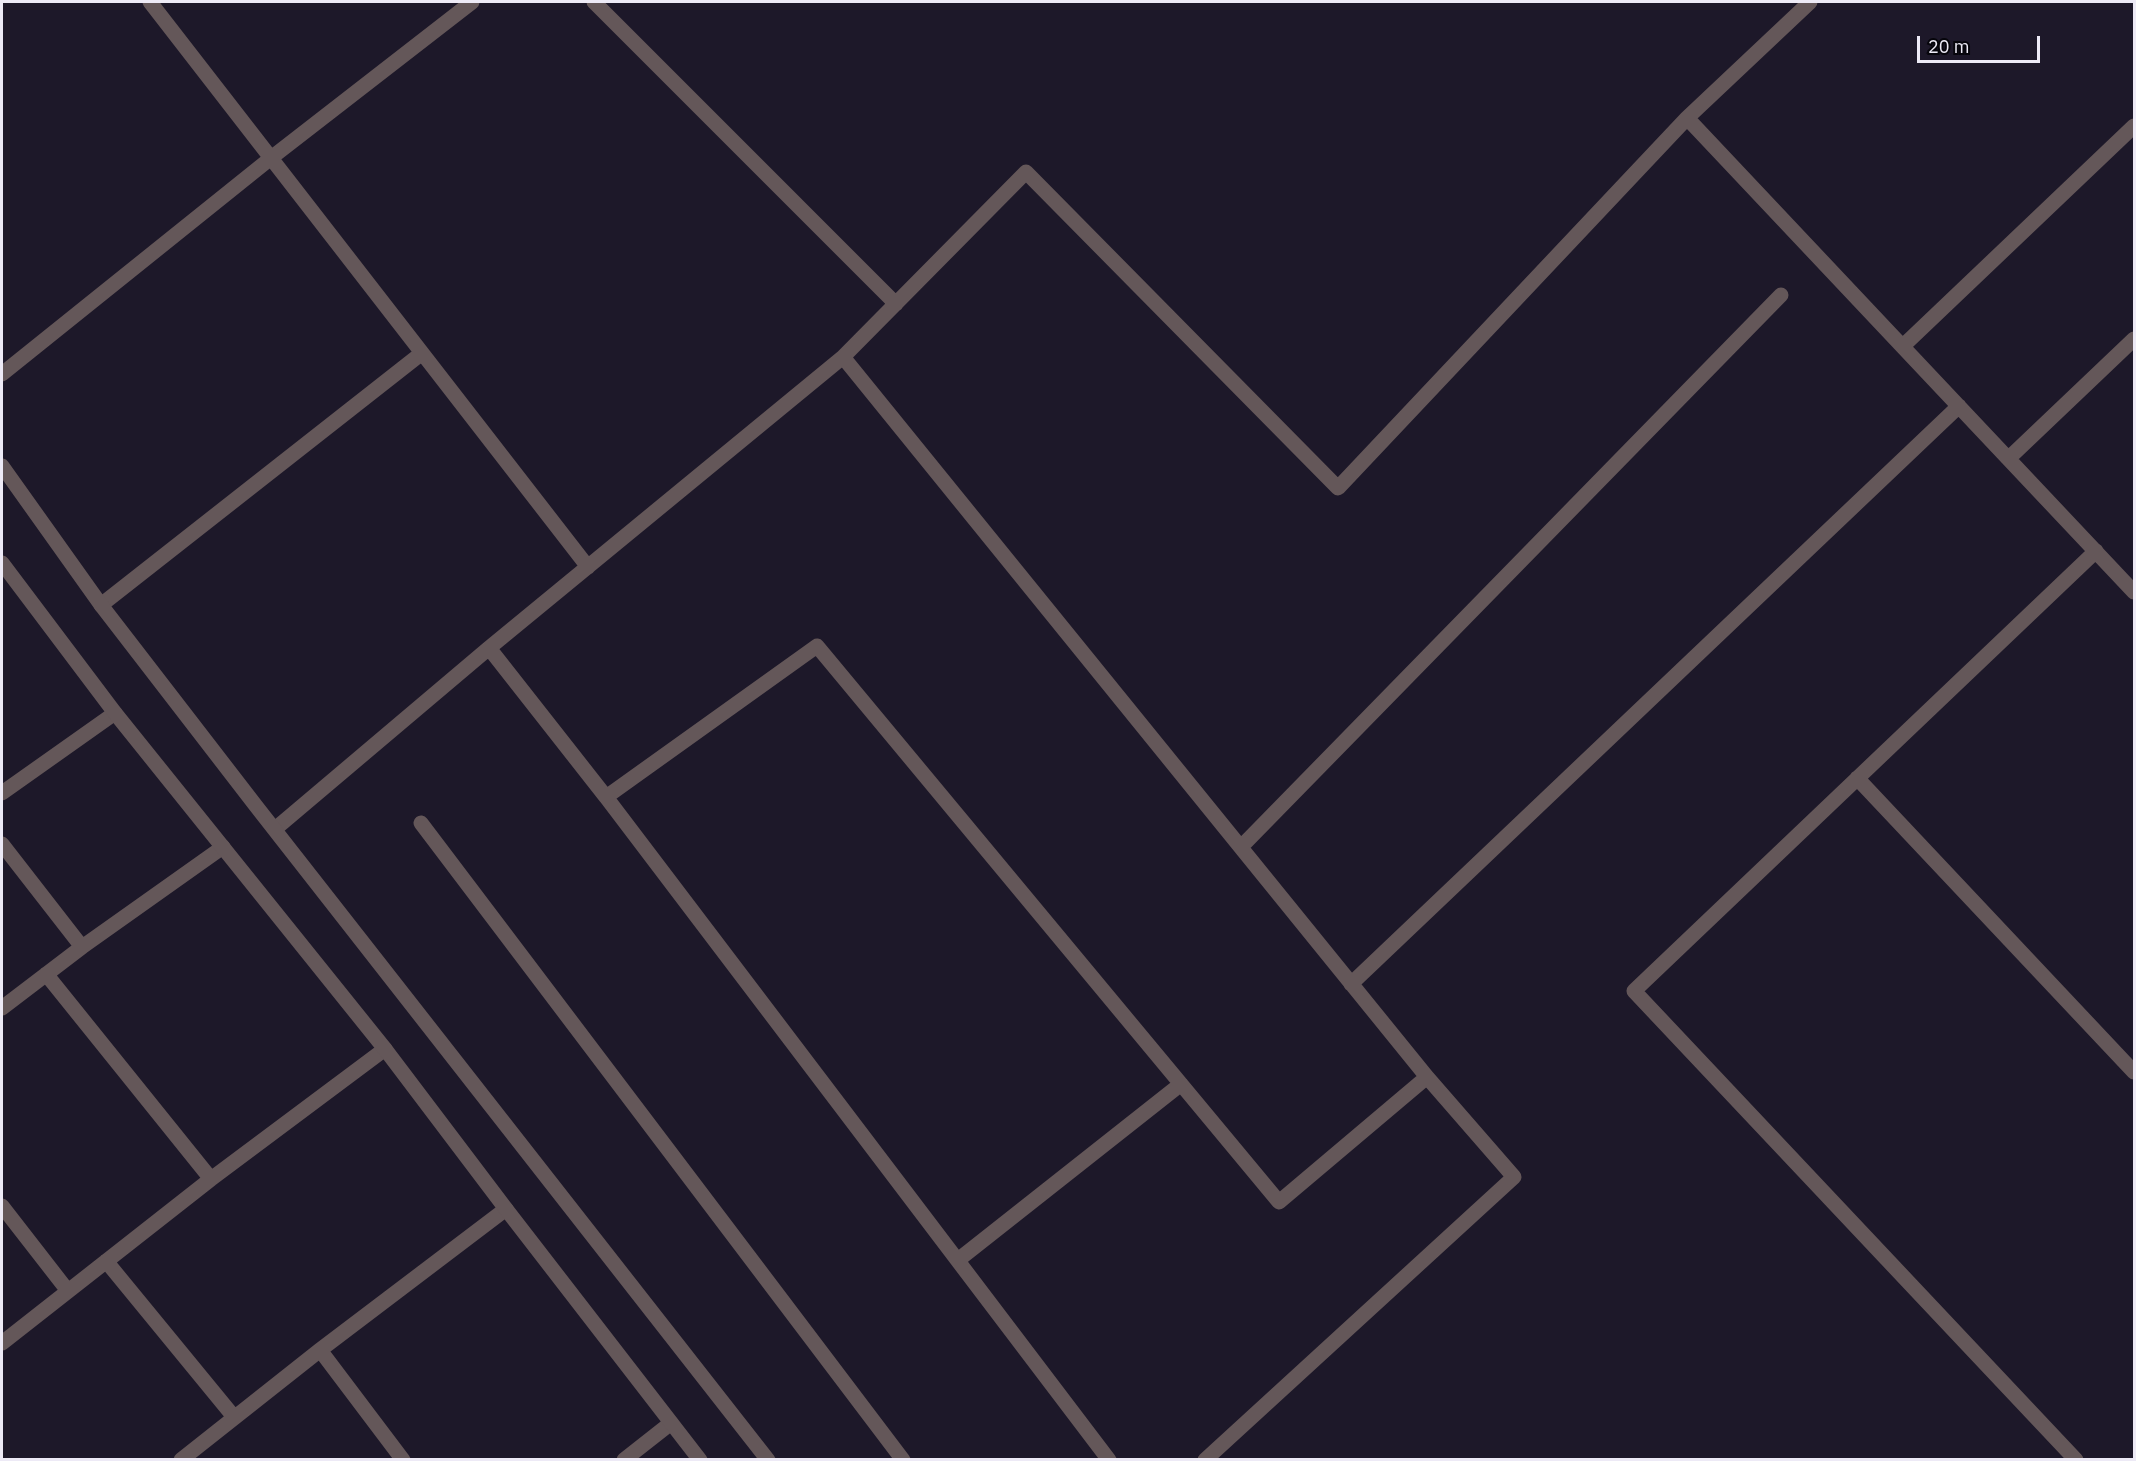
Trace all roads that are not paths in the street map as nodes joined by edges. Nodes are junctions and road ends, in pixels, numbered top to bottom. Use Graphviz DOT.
graph roads {
  1 [pos="150,2"];
  2 [pos="472,2"];
  3 [pos="594,2"];
  4 [pos="1810,2"];
  5 [pos="1687,118"];
  6 [pos="2134,126"];
  7 [pos="272,158"];
  8 [pos="1781,295"];
  9 [pos="896,304"];
  10 [pos="2134,339"];
  11 [pos="1903,346"];
  12 [pos="422,353"];
  13 [pos="843,357"];
  14 [pos="2,374"];
  15 [pos="1959,406"];
  16 [pos="2009,458"];
  17 [pos="2,466"];
  18 [pos="2096,551"];
  19 [pos="2,563"];
  20 [pos="588,567"];
  21 [pos="2134,592"];
  22 [pos="102,604"];
  23 [pos="489,648"];
  24 [pos="115,713"];
  25 [pos="1857,778"];
  26 [pos="2,793"];
  27 [pos="606,796"];
  28 [pos="421,823"];
  29 [pos="275,829"];
  30 [pos="2,844"];
  31 [pos="223,847"];
  32 [pos="1241,847"];
  33 [pos="82,947"];
  34 [pos="46,974"];
  35 [pos="1351,984"];
  36 [pos="2,1008"];
  37 [pos="385,1049"];
  38 [pos="2134,1072"];
  39 [pos="1427,1077"];
  40 [pos="1181,1084"];
  41 [pos="211,1179"];
  42 [pos="2,1206"];
  43 [pos="506,1209"];
  44 [pos="958,1260"];
  45 [pos="106,1261"];
  46 [pos="68,1291"];
  47 [pos="2,1343"];
  48 [pos="320,1350"];
  49 [pos="234,1417"];
  50 [pos="671,1422"];
  51 [pos="181,1460"];
  52 [pos="403,1460"];
  53 [pos="624,1460"];
  54 [pos="700,1460"];
  55 [pos="768,1460"];
  56 [pos="903,1460"];
  57 [pos="1109,1460"];
  58 [pos="1205,1460"];
  59 [pos="2076,1460"];
  1 -- 7 [label="street"];
  2 -- 7 [label="street"];
  3 -- 9 [label="street"];
  4 -- 5 [label="street"];
  5 -- 9 [label="street"];
  5 -- 11 [label="street"];
  6 -- 11 [label="street"];
  7 -- 12 [label="street"];
  7 -- 14 [label="street"];
  8 -- 32 [label="street"];
  9 -- 13 [label="street"];
  10 -- 16 [label="street"];
  11 -- 15 [label="street"];
  12 -- 20 [label="street"];
  12 -- 22 [label="street"];
  13 -- 20 [label="street"];
  13 -- 32 [label="street"];
  15 -- 16 [label="street"];
  15 -- 35 [label="street"];
  16 -- 18 [label="street"];
  17 -- 22 [label="street"];
  18 -- 21 [label="street"];
  18 -- 25 [label="street"];
  19 -- 24 [label="street"];
  20 -- 23 [label="street"];
  22 -- 29 [label="street"];
  23 -- 27 [label="street"];
  23 -- 29 [label="street"];
  24 -- 26 [label="street"];
  24 -- 31 [label="street"];
  25 -- 38 [label="street"];
  25 -- 59 [label="street"];
  27 -- 40 [label="street"];
  27 -- 44 [label="street"];
  28 -- 56 [label="street"];
  29 -- 55 [label="street"];
  30 -- 33 [label="street"];
  31 -- 33 [label="street"];
  31 -- 37 [label="street"];
  32 -- 35 [label="street"];
  33 -- 34 [label="street"];
  34 -- 36 [label="street"];
  34 -- 41 [label="street"];
  35 -- 39 [label="street"];
  37 -- 41 [label="street"];
  37 -- 43 [label="street"];
  39 -- 40 [label="street"];
  39 -- 58 [label="street"];
  40 -- 44 [label="street"];
  41 -- 45 [label="street"];
  42 -- 46 [label="street"];
  43 -- 48 [label="street"];
  43 -- 50 [label="street"];
  44 -- 57 [label="street"];
  45 -- 46 [label="street"];
  45 -- 49 [label="street"];
  46 -- 47 [label="street"];
  48 -- 49 [label="street"];
  48 -- 52 [label="street"];
  49 -- 51 [label="street"];
  50 -- 53 [label="street"];
  50 -- 54 [label="street"];
}
